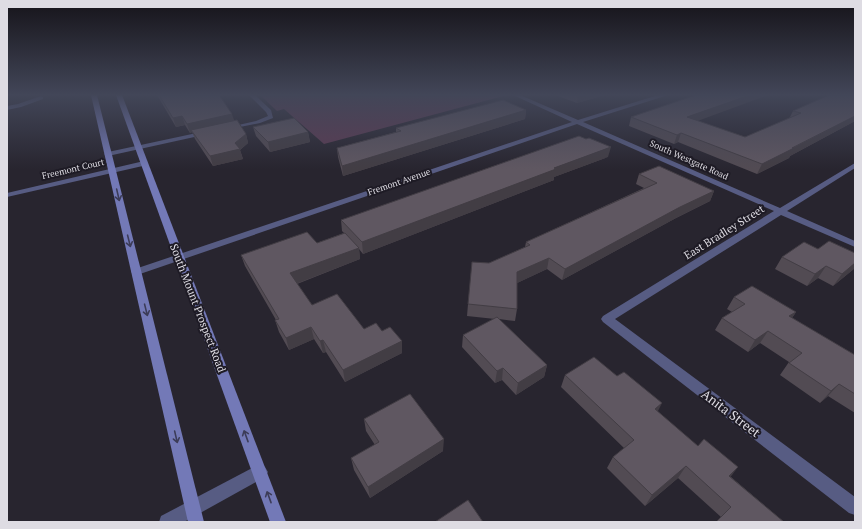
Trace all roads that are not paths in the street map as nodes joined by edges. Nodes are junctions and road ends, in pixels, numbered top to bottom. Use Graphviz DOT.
graph roads {
  1 [pos="100,120"];
  2 [pos="128,120"];
  3 [pos="264,120"];
  4 [pos="571,120"];
  5 [pos="583,120"];
  6 [pos="576,122"];
  7 [pos="220,130"];
  8 [pos="212,132"];
  9 [pos="138,148"];
  10 [pos="108,154"];
  11 [pos="144,163"];
  12 [pos="855,165"];
  13 [pos="112,170"];
  14 [pos="7,195"];
  15 [pos="780,211"];
  16 [pos="855,244"];
  17 [pos="179,258"];
  18 [pos="136,272"];
  19 [pos="607,319"];
  20 [pos="260,472"];
  21 [pos="855,507"];
  22 [pos="194,515"];
  23 [pos="167,522"];
  24 [pos="278,522"];
  1 -- 10 [label="main road"];
  2 -- 9 [label="main road, South Mount Prospect Road"];
  3 -- 7 [label="street"];
  4 -- 6 [label="street, South Westgate Road"];
  5 -- 6 [label="street, Fremont Avenue"];
  6 -- 15 [label="street, South Westgate Road"];
  6 -- 17 [label="street, Fremont Avenue"];
  8 -- 9 [label="street"];
  9 -- 10 [label="street"];
  9 -- 11 [label="main road, South Mount Prospect Road"];
  10 -- 13 [label="main road"];
  11 -- 13 [label="street, Freemont Court"];
  11 -- 17 [label="main road, South Mount Prospect Road"];
  12 -- 15 [label="street, East Bradley Street"];
  13 -- 14 [label="street, Freemont Court"];
  13 -- 18 [label="main road, one-way"];
  15 -- 16 [label="street, South Westgate Road"];
  15 -- 19 [label="street, East Bradley Street"];
  17 -- 18 [label="street, Fremont Avenue"];
  20 -- 17 [label="main road, South Mount Prospect Road, one-way"];
  18 -- 22 [label="main road, one-way"];
  19 -- 21 [label="street, Anita Street"];
  20 -- 22 [label="street"];
  24 -- 20 [label="main road, South Mount Prospect Road, one-way"];
  22 -- 23 [label="street"];
}
